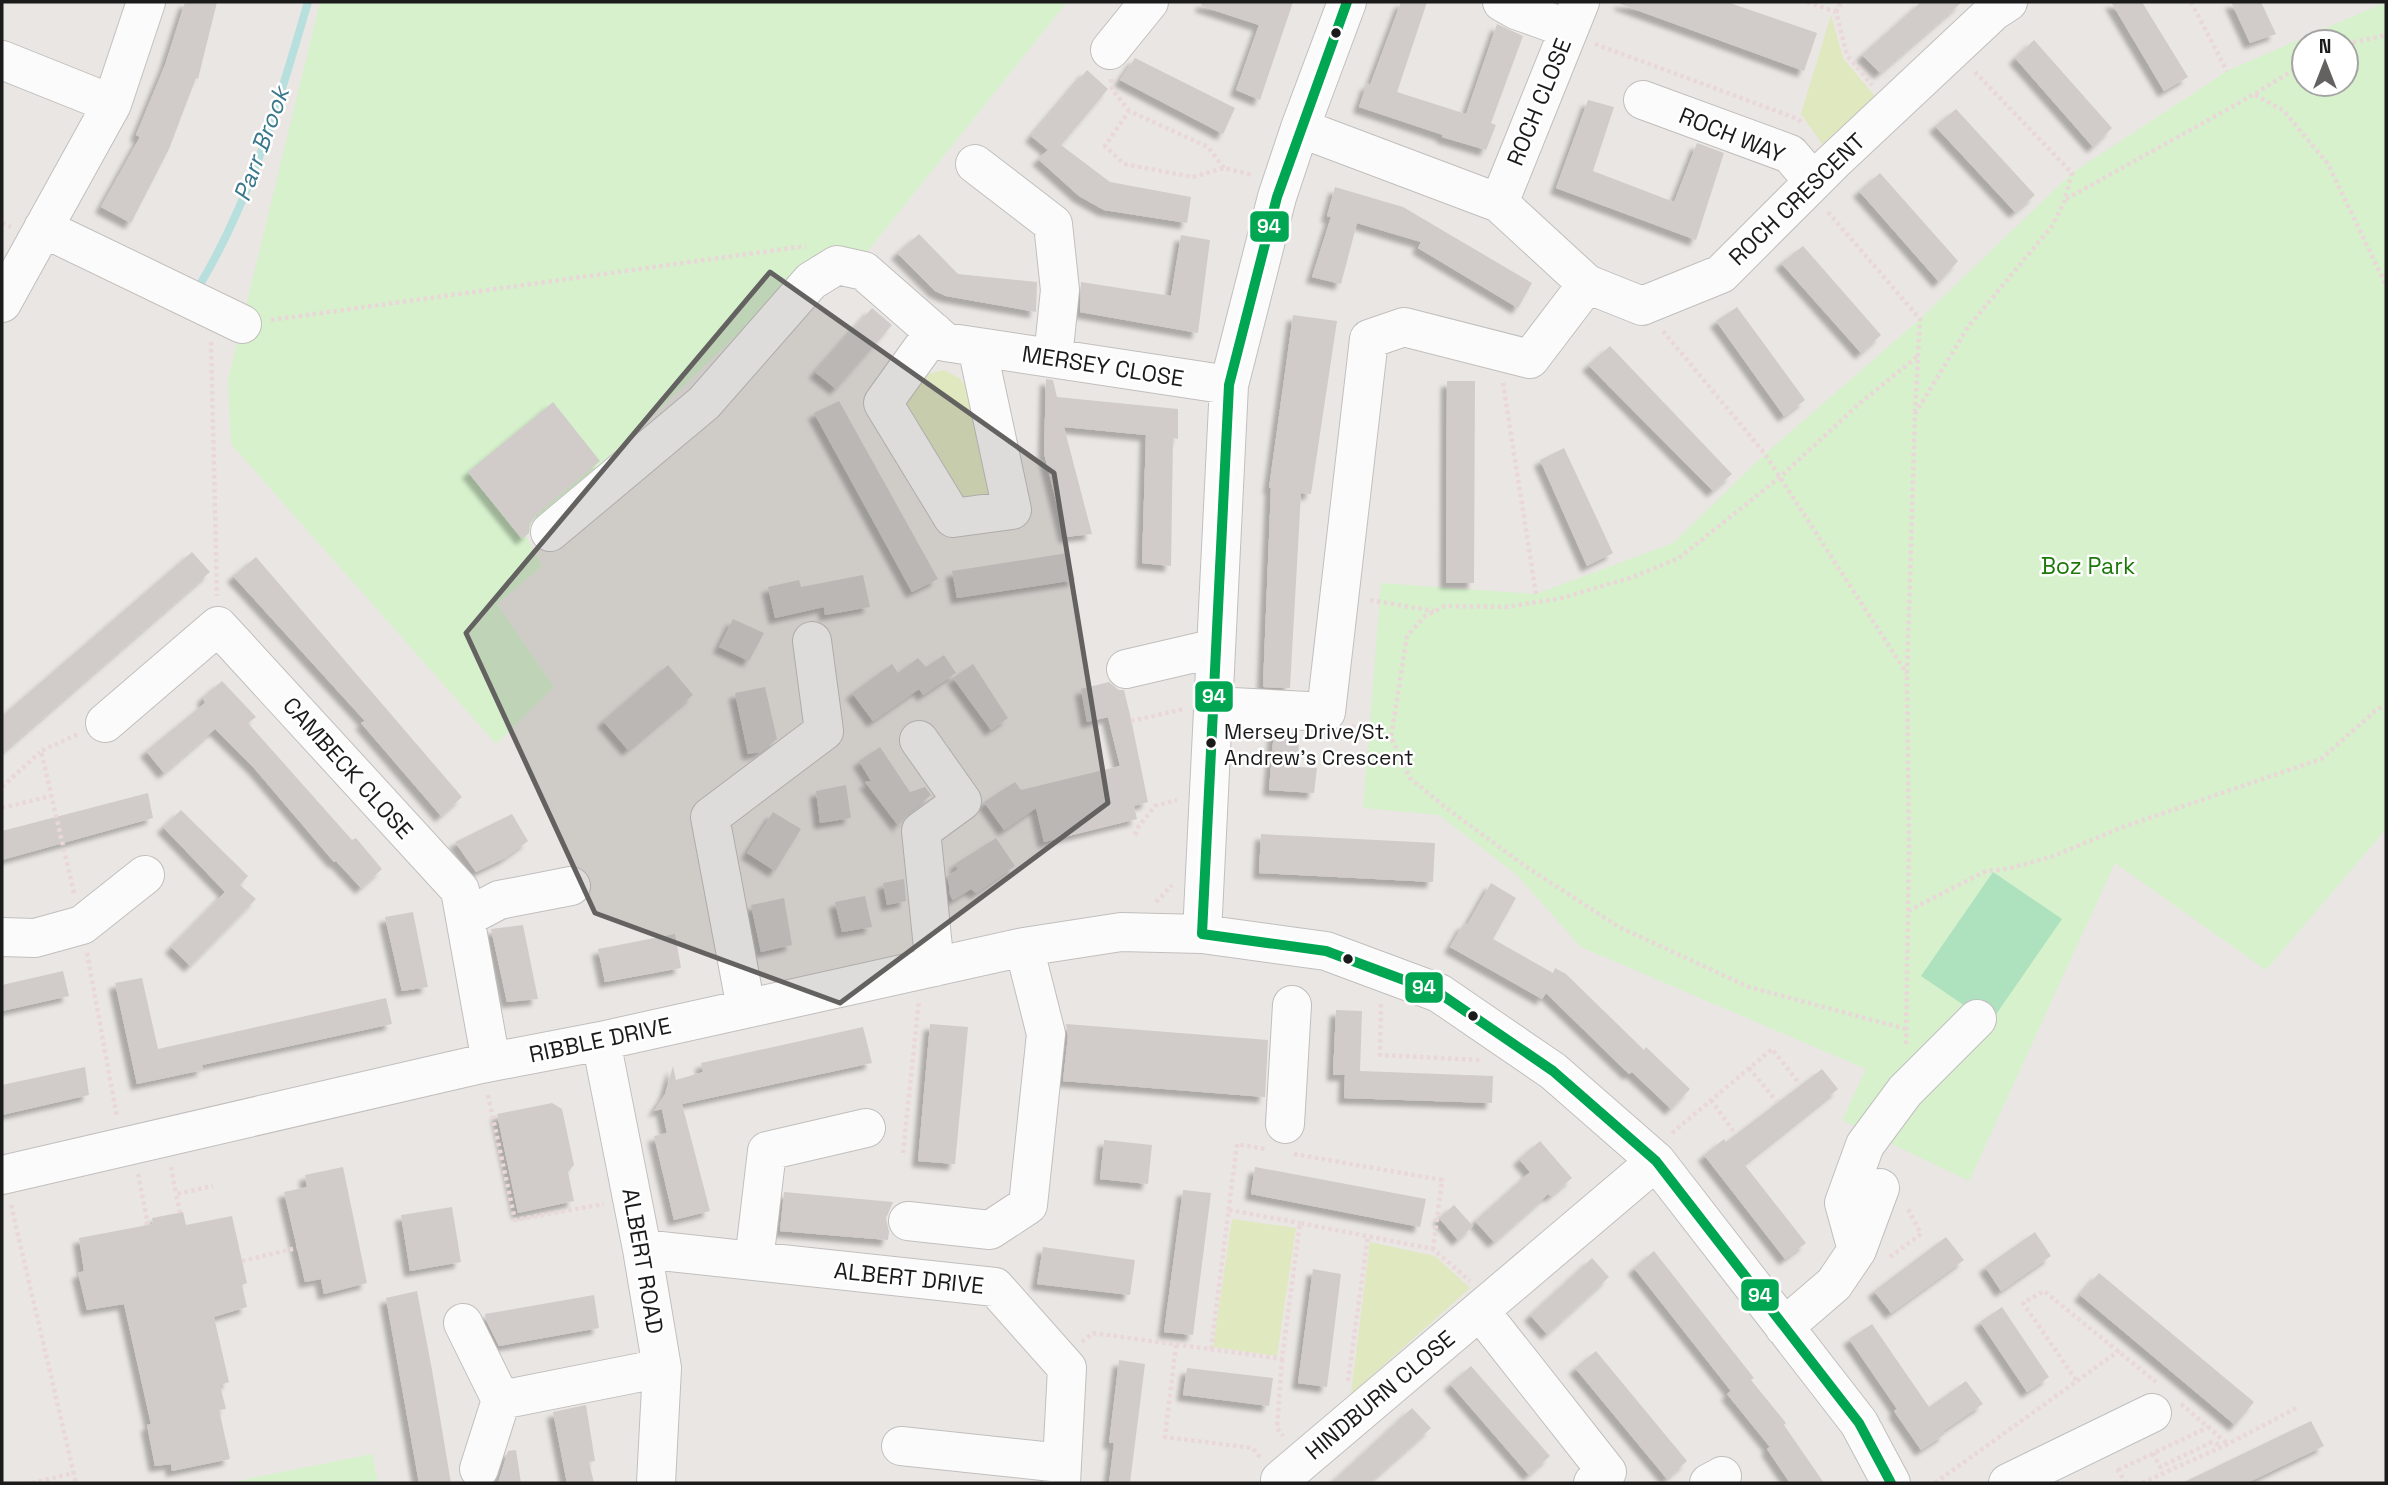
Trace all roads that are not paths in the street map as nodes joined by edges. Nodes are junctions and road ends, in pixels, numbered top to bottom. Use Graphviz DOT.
graph roads {
  1 [pos="146,2"];
  2 [pos="1149,2"];
  3 [pos="1347,2"];
  4 [pos="1502,2"];
  5 [pos="1996,5"];
  6 [pos="1575,16"];
  7 [pos="1110,50"];
  8 [pos="2,60"];
  9 [pos="1643,100"];
  10 [pos="113,104"];
  11 [pos="1300,128"];
  12 [pos="975,164"];
  13 [pos="1810,184"];
  14 [pos="1499,203"];
  15 [pos="43,228"];
  16 [pos="1587,284"];
  17 [pos="2,303"];
  18 [pos="229,317"];
  19 [pos="934,332"];
  20 [pos="977,347"];
  21 [pos="1054,358"];
  22 [pos="1229,385"];
  23 [pos="551,532"];
  24 [pos="812,641"];
  25 [pos="1216,648"];
  26 [pos="1126,669"];
  27 [pos="1198,714"];
  28 [pos="105,723"];
  29 [pos="919,740"];
  30 [pos="145,875"];
  31 [pos="571,886"];
  32 [pos="465,918"];
  33 [pos="1202,934"];
  34 [pos="2,937"];
  35 [pos="1024,947"];
  36 [pos="929,968"];
  37 [pos="1292,1005"];
  38 [pos="746,1008"];
  39 [pos="1977,1019"];
  40 [pos="601,1041"];
  41 [pos="486,1063"];
  42 [pos="866,1128"];
  43 [pos="1285,1143"];
  44 [pos="1651,1157"];
  45 [pos="3,1175"];
  46 [pos="1880,1188"];
  47 [pos="908,1221"];
  48 [pos="642,1249"];
  49 [pos="1857,1250"];
  50 [pos="754,1261"];
  51 [pos="1486,1305"];
  52 [pos="463,1323"];
  53 [pos="1784,1326"];
  54 [pos="662,1368"];
  55 [pos="501,1400"];
  56 [pos="2163,1400"];
  57 [pos="901,1446"];
  58 [pos="479,1469"];
  59 [pos="1292,1470"];
  60 [pos="1062,1473"];
  61 [pos="1606,1479"];
  62 [pos="656,1483"];
  63 [pos="1891,1483"];
  64 [pos="2008,1483"];
  1 -- 10 [label="street"];
  2 -- 7 [label="street"];
  3 -- 11 [label="street"];
  4 -- 6 [label="street"];
  5 -- 13 [label="street, ROCH CRESCENT"];
  6 -- 14 [label="street, ROCH CLOSE"];
  8 -- 10 [label="street"];
  9 -- 13 [label="street, ROCH WAY"];
  10 -- 15 [label="street"];
  11 -- 14 [label="street"];
  11 -- 22 [label="street"];
  12 -- 21 [label="street"];
  13 -- 16 [label="street, ROCH CRESCENT"];
  14 -- 16 [label="street"];
  15 -- 17 [label="street"];
  15 -- 18 [label="street"];
  16 -- 27 [label="street"];
  19 -- 20 [label="street, MERSEY CLOSE"];
  19 -- 20 [label="street"];
  19 -- 23 [label="street, MERSEY CLOSE"];
  20 -- 21 [label="street, MERSEY CLOSE"];
  21 -- 22 [label="street, MERSEY CLOSE"];
  22 -- 25 [label="street"];
  24 -- 38 [label="street"];
  25 -- 26 [label="street"];
  25 -- 27 [label="street"];
  27 -- 33 [label="street"];
  28 -- 32 [label="street, CAMBECK CLOSE"];
  29 -- 36 [label="street"];
  30 -- 34 [label="street"];
  31 -- 32 [label="street"];
  32 -- 41 [label="street, CAMBECK CLOSE"];
  33 -- 35 [label="street, RIBBLE DRIVE"];
  33 -- 44 [label="street, RIBBLE DRIVE"];
  35 -- 36 [label="street, RIBBLE DRIVE"];
  35 -- 47 [label="street"];
  36 -- 38 [label="street, RIBBLE DRIVE"];
  37 -- 43 [label="street"];
  38 -- 40 [label="street, RIBBLE DRIVE"];
  39 -- 49 [label="street"];
  40 -- 41 [label="street, RIBBLE DRIVE"];
  40 -- 48 [label="street, ALBERT ROAD"];
  41 -- 45 [label="street, RIBBLE DRIVE"];
  42 -- 50 [label="street"];
  44 -- 51 [label="street, HINDBURN CLOSE"];
  44 -- 53 [label="street, RIBBLE DRIVE"];
  46 -- 49 [label="street"];
  48 -- 50 [label="street, ALBERT DRIVE"];
  48 -- 54 [label="street, ALBERT ROAD"];
  49 -- 53 [label="street"];
  50 -- 60 [label="street, ALBERT DRIVE"];
  51 -- 59 [label="street, HINDBURN CLOSE"];
  51 -- 61 [label="street"];
  52 -- 55 [label="street"];
  53 -- 63 [label="street, RIBBLE DRIVE"];
  54 -- 55 [label="street"];
  54 -- 62 [label="street, ALBERT ROAD"];
  55 -- 58 [label="street"];
  56 -- 64 [label="street"];
  57 -- 60 [label="street"];
}
